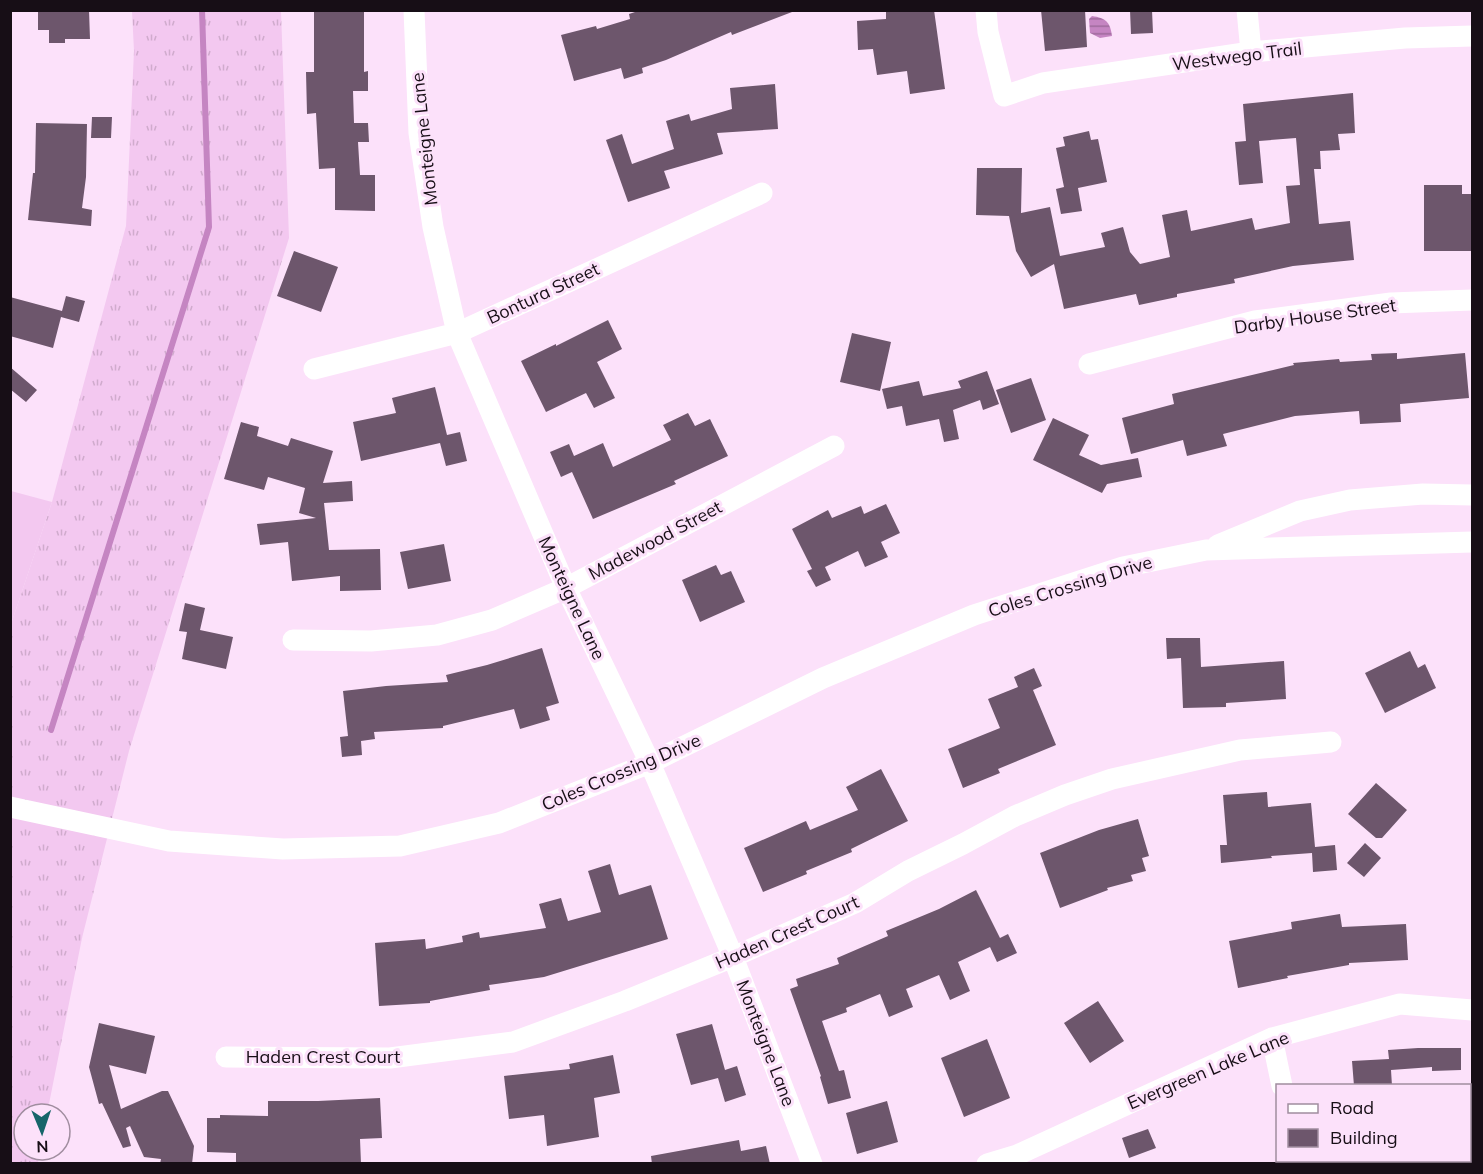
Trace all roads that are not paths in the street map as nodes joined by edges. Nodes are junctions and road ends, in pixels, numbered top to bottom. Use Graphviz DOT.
graph roads {
  1 [pos="414,10"];
  2 [pos="986,10"];
  3 [pos="1247,10"];
  4 [pos="1473,36"];
  5 [pos="1251,52"];
  6 [pos="762,193"];
  7 [pos="1473,300"];
  8 [pos="457,333"];
  9 [pos="1089,364"];
  10 [pos="315,369"];
  11 [pos="834,446"];
  12 [pos="1473,495"];
  13 [pos="1473,542"];
  14 [pos="1206,550"];
  15 [pos="566,588"];
  16 [pos="293,640"];
  17 [pos="1331,742"];
  18 [pos="650,763"];
  19 [pos="10,807"];
  20 [pos="733,957"];
  21 [pos="1473,1010"];
  22 [pos="1272,1038"];
  23 [pos="226,1057"];
  24 [pos="1282,1084"];
  25 [pos="1018,1159"];
  26 [pos="812,1164"];
  27 [pos="987,1164"];
  1 -- 8 [label="street, Monteigne Lane"];
  2 -- 5 [label="street, Westwego Trail"];
  3 -- 5 [label="street"];
  4 -- 5 [label="street, Westwego Trail"];
  6 -- 8 [label="street, Bontura Street"];
  7 -- 9 [label="street, Darby House Street"];
  8 -- 10 [label="street, Bontura Street"];
  8 -- 15 [label="street, Monteigne Lane"];
  11 -- 15 [label="street, Madewood Street"];
  12 -- 14 [label="street, Coles Crossing Drive"];
  13 -- 14 [label="street, Coles Crossing Drive"];
  14 -- 18 [label="street, Coles Crossing Drive"];
  15 -- 16 [label="street, Madewood Street"];
  15 -- 18 [label="street, Monteigne Lane"];
  17 -- 20 [label="street, Haden Crest Court"];
  18 -- 19 [label="street, Coles Crossing Drive"];
  18 -- 20 [label="street, Monteigne Lane"];
  20 -- 23 [label="street, Haden Crest Court"];
  20 -- 26 [label="street, Monteigne Lane"];
  21 -- 22 [label="street, Evergreen Lake Lane"];
  22 -- 24 [label="street"];
  22 -- 25 [label="street, Evergreen Lake Lane"];
  25 -- 27 [label="street, Evergreen Lake Lane"];
}
